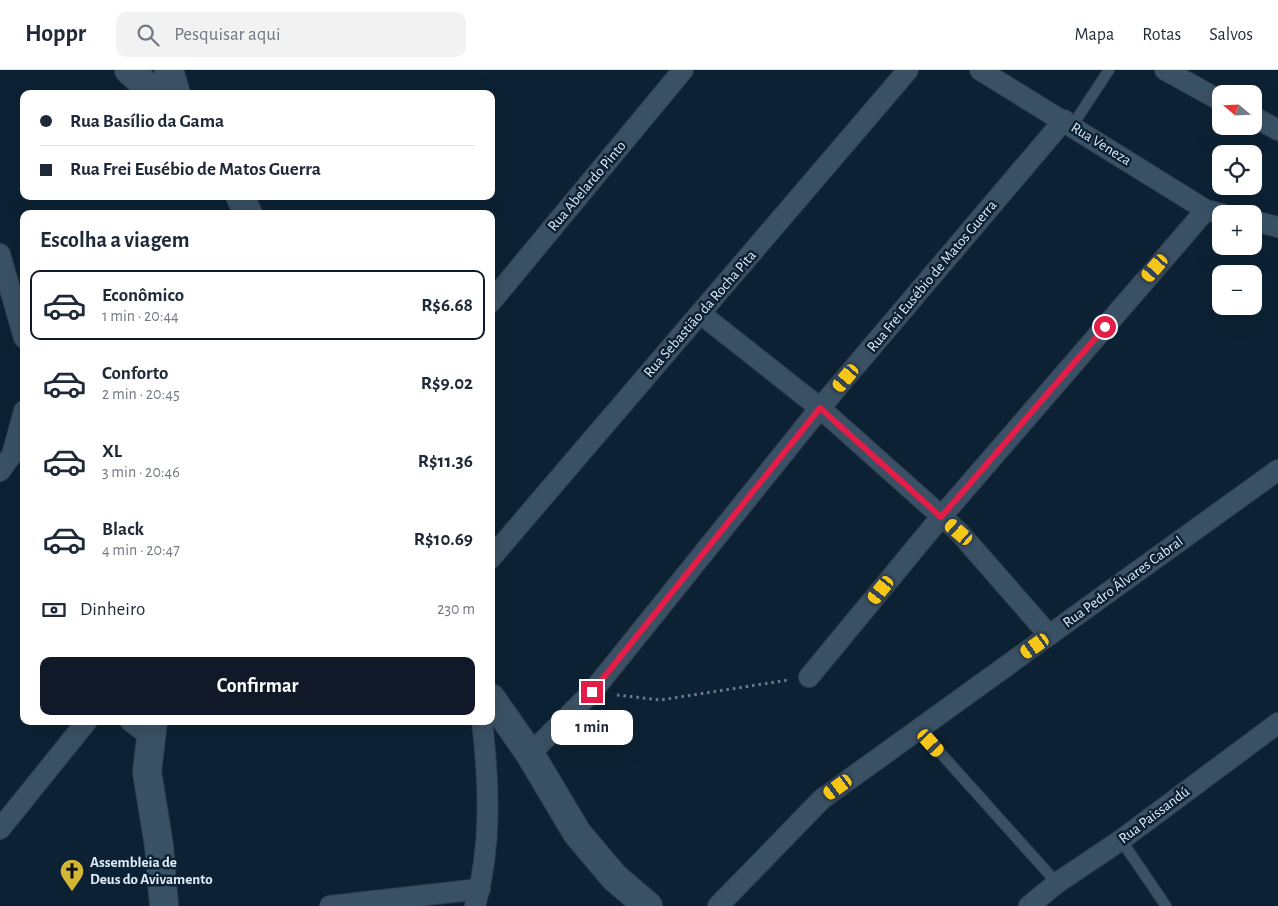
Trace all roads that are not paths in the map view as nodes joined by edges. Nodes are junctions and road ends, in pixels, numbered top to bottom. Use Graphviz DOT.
graph roads {
  1 [pos="129,70"];
  2 [pos="169,70"];
  3 [pos="683,70"];
  4 [pos="908,70"];
  5 [pos="980,70"];
  6 [pos="1109,70"];
  7 [pos="1165,70"];
  8 [pos="152,90"];
  9 [pos="175,90"];
  10 [pos="1212,96"];
  11 [pos="1262,121"];
  12 [pos="1068,123"];
  13 [pos="1278,130"];
  14 [pos="1212,211"];
  15 [pos="1212,214"];
  16 [pos="1262,223"];
  17 [pos="1278,227"];
  18 [pos="0,254"];
  19 [pos="495,297"];
  20 [pos="701,314"];
  21 [pos="20,324"];
  22 [pos="820,408"];
  23 [pos="20,426"];
  24 [pos="12,455"];
  25 [pos="1278,470"];
  26 [pos="0,471"];
  27 [pos="941,517"];
  28 [pos="495,553"];
  29 [pos="1049,635"];
  30 [pos="809,677"];
  31 [pos="495,704"];
  32 [pos="1278,723"];
  33 [pos="84,725"];
  34 [pos="482,725"];
  35 [pos="144,726"];
  36 [pos="919,729"];
  37 [pos="530,754"];
  38 [pos="0,829"];
  39 [pos="1121,840"];
  40 [pos="1057,883"];
  41 [pos="477,898"];
  42 [pos="164,906"];
  43 [pos="330,906"];
  44 [pos="648,906"];
  45 [pos="718,906"];
  46 [pos="1029,906"];
  47 [pos="1166,906"];
  1 -- 8 [label="main road"];
  2 -- 9 [label="main road"];
  3 -- 19 [label="street, Rua Abelardo Pinto"];
  4 -- 20 [label="street, Rua Sebastião da Rocha Pita"];
  5 -- 12 [label="street, Rua Veneza"];
  6 -- 12 [label="lane"];
  7 -- 10 [label="street"];
  11 -- 13 [label="street"];
  12 -- 14 [label="street, Rua Veneza"];
  12 -- 22 [label="street, Rua Frei Eusébio de Matos Guerra"];
  15 -- 27 [label="street"];
  16 -- 17 [label="street"];
  18 -- 21 [label="street"];
  20 -- 22 [label="street"];
  20 -- 28 [label="street, Rua Sebastião da Rocha Pita"];
  22 -- 27 [label="street"];
  22 -- 37 [label="street, Rua Frei Eusébio de Matos Guerra"];
  23 -- 24 [label="street"];
  24 -- 26 [label="street"];
  25 -- 29 [label="street, Rua Pedro Álvares Cabral"];
  27 -- 29 [label="street"];
  27 -- 30 [label="street"];
  29 -- 36 [label="street, Rua Pedro Álvares Cabral"];
  31 -- 37 [label="main road"];
  32 -- 39 [label="street, Rua Paissandú"];
  33 -- 38 [label="street"];
  34 -- 41 [label="street"];
  35 -- 42 [label="main road"];
  36 -- 40 [label="lane"];
  36 -- 45 [label="street, Rua Pedro Álvares Cabral"];
  37 -- 44 [label="main road"];
  39 -- 40 [label="street, Rua Paissandú"];
  39 -- 47 [label="lane"];
  40 -- 46 [label="street, Rua Paissandú"];
  41 -- 43 [label="street"];
}
